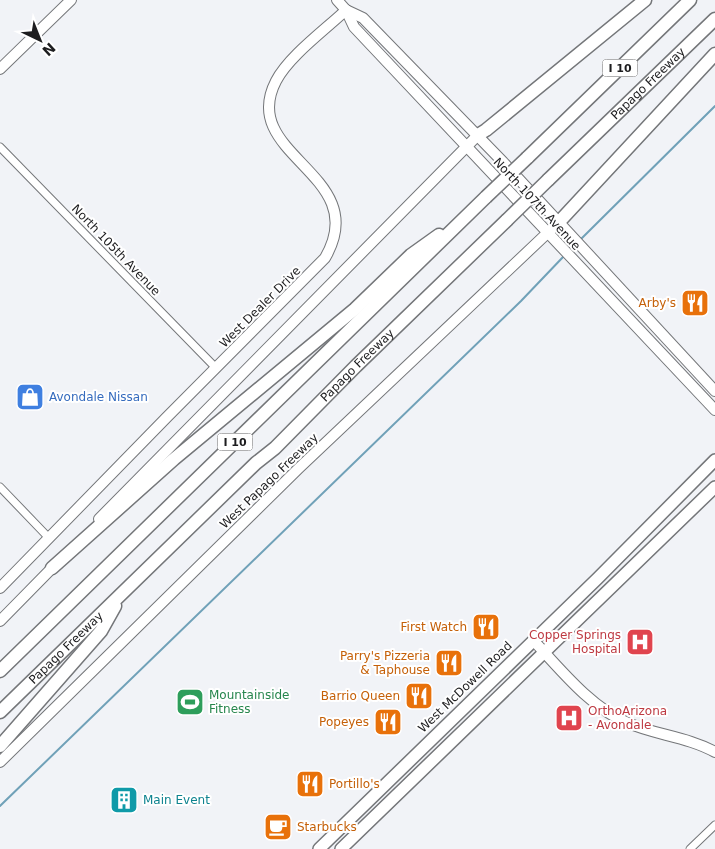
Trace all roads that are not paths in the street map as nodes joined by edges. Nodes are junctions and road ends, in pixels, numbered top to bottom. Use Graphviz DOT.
graph roads {
  1 [pos="71,0"];
  2 [pos="337,0"];
  3 [pos="645,0"];
  4 [pos="690,0"];
  5 [pos="346,10"];
  6 [pos="715,19"];
  7 [pos="715,54"];
  8 [pos="0,69"];
  9 [pos="478,135"];
  10 [pos="466,146"];
  11 [pos="0,147"];
  12 [pos="470,214"];
  13 [pos="559,222"];
  14 [pos="547,233"];
  15 [pos="602,289"];
  16 [pos="662,333"];
  17 [pos="652,343"];
  18 [pos="216,368"];
  19 [pos="694,368"];
  20 [pos="715,391"];
  21 [pos="715,410"];
  22 [pos="715,460"];
  23 [pos="0,487"];
  24 [pos="715,487"];
  25 [pos="49,538"];
  26 [pos="52,568"];
  27 [pos="0,588"];
  28 [pos="121,595"];
  29 [pos="0,620"];
  30 [pos="533,640"];
  31 [pos="544,652"];
  32 [pos="0,671"];
  33 [pos="0,712"];
  34 [pos="0,746"];
  35 [pos="715,752"];
  36 [pos="0,762"];
  37 [pos="715,825"];
  38 [pos="319,849"];
  39 [pos="342,849"];
  40 [pos="690,849"];
  1 -- 8 [label="main road"];
  2 -- 5 [label="main road, North 107th Avenue"];
  3 -- 9 [label="highway"];
  4 -- 12 [label="highway, I 10, bridge"];
  5 -- 9 [label="main road, North 107th Avenue"];
  5 -- 10 [label="main road, North 107th Avenue"];
  5 -- 18 [label="main road, West Dealer Drive"];
  6 -- 28 [label="highway, Papago Freeway / I 10, bridge"];
  7 -- 13 [label="highway"];
  9 -- 10 [label="main road"];
  9 -- 13 [label="main road, North 107th Avenue"];
  10 -- 14 [label="main road, North 107th Avenue"];
  10 -- 26 [label="main road"];
  11 -- 18 [label="street, North 105th Avenue"];
  12 -- 26 [label="highway"];
  12 -- 32 [label="highway, I 10"];
  13 -- 14 [label="main road, West Papago Freeway"];
  13 -- 16 [label="main road, North 107th Avenue"];
  14 -- 15 [label="main road, North 107th Avenue"];
  14 -- 36 [label="main road, West Papago Freeway"];
  15 -- 16 [label="main road"];
  15 -- 17 [label="main road, North 107th Avenue"];
  16 -- 19 [label="main road, North 107th Avenue"];
  17 -- 19 [label="main road"];
  17 -- 21 [label="main road, North 107th Avenue"];
  18 -- 25 [label="main road, West Dealer Drive"];
  19 -- 20 [label="main road, North 107th Avenue"];
  22 -- 30 [label="main road, West McDowell Road"];
  23 -- 25 [label="street"];
  24 -- 31 [label="main road"];
  25 -- 27 [label="main road, West Dealer Drive"];
  26 -- 29 [label="main road"];
  28 -- 33 [label="highway, Papago Freeway / I 10"];
  28 -- 34 [label="highway"];
  30 -- 31 [label="main road"];
  30 -- 38 [label="main road, West McDowell Road"];
  31 -- 35 [label="main road"];
  31 -- 39 [label="main road"];
  37 -- 40 [label="street"];
}
